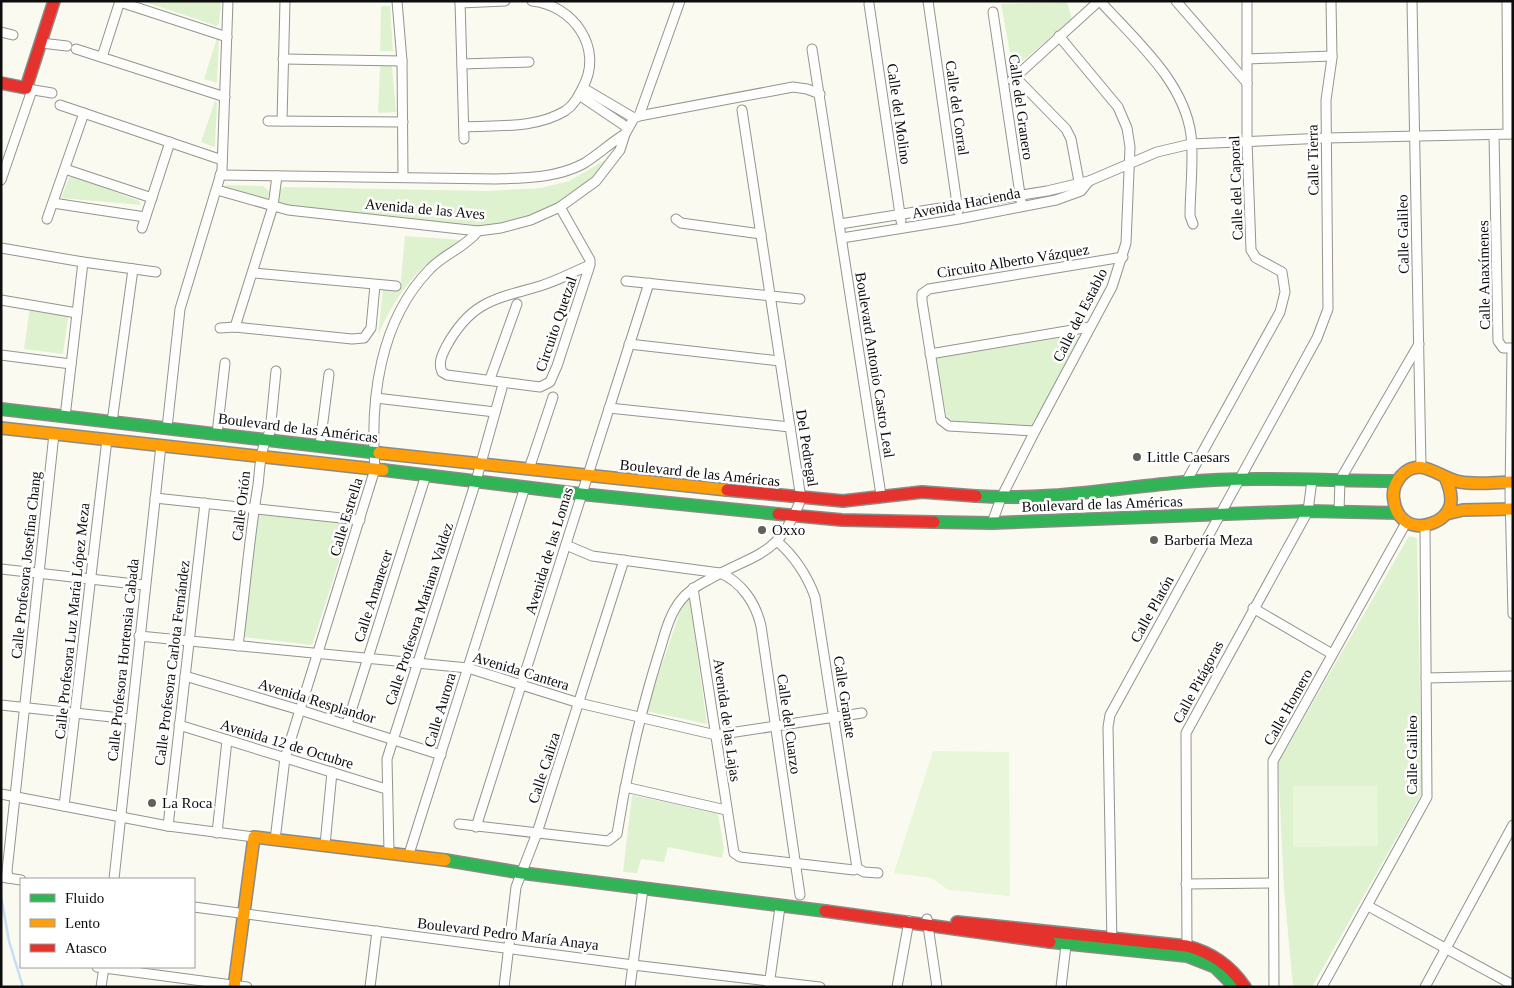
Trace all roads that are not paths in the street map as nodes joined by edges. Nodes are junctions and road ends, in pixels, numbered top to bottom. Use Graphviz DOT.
graph roads {
  1 [pos="54,1"];
  2 [pos="228,1"];
  3 [pos="285,1"];
  4 [pos="397,1"];
  5 [pos="505,1"];
  6 [pos="532,1"];
  7 [pos="680,1"];
  8 [pos="928,1"];
  9 [pos="1100,1"];
  10 [pos="1176,1"];
  11 [pos="1247,1"];
  12 [pos="1331,1"];
  13 [pos="1412,1"];
  14 [pos="1507,1"];
  15 [pos="120,2"];
  16 [pos="460,2"];
  17 [pos="869,4"];
  18 [pos="992,12"];
  19 [pos="1,32"];
  20 [pos="13,35"];
  21 [pos="1059,36"];
  22 [pos="227,37"];
  23 [pos="41,43"];
  24 [pos="812,49"];
  25 [pos="1332,56"];
  26 [pos="102,57"];
  27 [pos="284,59"];
  28 [pos="1246,59"];
  29 [pos="402,61"];
  30 [pos="529,62"];
  31 [pos="462,64"];
  32 [pos="1015,77"];
  33 [pos="1247,83"];
  34 [pos="1,84"];
  35 [pos="1005,86"];
  36 [pos="29,89"];
  37 [pos="581,91"];
  38 [pos="52,93"];
  39 [pos="820,94"];
  40 [pos="225,97"];
  41 [pos="60,105"];
  42 [pos="742,110"];
  43 [pos="84,113"];
  44 [pos="636,117"];
  45 [pos="268,121"];
  46 [pos="282,121"];
  47 [pos="403,122"];
  48 [pos="464,127"];
  49 [pos="626,131"];
  50 [pos="1510,134"];
  51 [pos="1494,135"];
  52 [pos="1414,136"];
  53 [pos="1326,138"];
  54 [pos="464,139"];
  55 [pos="1247,141"];
  56 [pos="170,142"];
  57 [pos="1191,144"];
  58 [pos="222,160"];
  59 [pos="1129,162"];
  60 [pos="65,169"];
  61 [pos="220,174"];
  62 [pos="277,176"];
  63 [pos="403,177"];
  64 [pos="1,180"];
  65 [pos="1080,187"];
  66 [pos="217,190"];
  67 [pos="1020,196"];
  68 [pos="152,198"];
  69 [pos="53,203"];
  70 [pos="273,206"];
  71 [pos="958,206"];
  72 [pos="1022,206"];
  73 [pos="560,207"];
  74 [pos="900,215"];
  75 [pos="145,217"];
  76 [pos="47,219"];
  77 [pos="676,219"];
  78 [pos="960,219"];
  79 [pos="840,224"];
  80 [pos="1193,224"];
  81 [pos="142,228"];
  82 [pos="902,228"];
  83 [pos="478,231"];
  84 [pos="761,234"];
  85 [pos="842,238"];
  86 [pos="1,248"];
  87 [pos="1123,257"];
  88 [pos="83,262"];
  89 [pos="590,265"];
  90 [pos="133,269"];
  91 [pos="156,272"];
  92 [pos="252,273"];
  93 [pos="626,281"];
  94 [pos="649,282"];
  95 [pos="375,284"];
  96 [pos="396,286"];
  97 [pos="770,296"];
  98 [pos="800,299"];
  99 [pos="1,300"];
  100 [pos="517,304"];
  101 [pos="77,313"];
  102 [pos="1325,318"];
  103 [pos="235,327"];
  104 [pos="220,328"];
  105 [pos="1090,328"];
  106 [pos="1419,343"];
  107 [pos="629,344"];
  108 [pos="1512,348"];
  109 [pos="930,354"];
  110 [pos="1,355"];
  111 [pos="780,361"];
  112 [pos="71,364"];
  113 [pos="225,364"];
  114 [pos="276,371"];
  115 [pos="329,374"];
  116 [pos="490,379"];
  117 [pos="502,388"];
  118 [pos="552,397"];
  119 [pos="376,398"];
  120 [pos="609,408"];
  121 [pos="1,409"];
  122 [pos="496,412"];
  123 [pos="65,417"];
  124 [pos="112,422"];
  125 [pos="790,427"];
  126 [pos="1,428"];
  127 [pos="167,428"];
  128 [pos="1035,431"];
  129 [pos="54,434"];
  130 [pos="217,434"];
  131 [pos="107,439"];
  132 [pos="266,439"];
  133 [pos="161,444"];
  134 [pos="320,445"];
  135 [pos="374,452"];
  136 [pos="262,455"];
  137 [pos="480,465"];
  138 [pos="1421,467"];
  139 [pos="529,469"];
  140 [pos="375,470"];
  141 [pos="426,475"];
  142 [pos="587,476"];
  143 [pos="1445,477"];
  144 [pos="1239,480"];
  145 [pos="1312,480"];
  146 [pos="1340,480"];
  147 [pos="476,481"];
  148 [pos="1397,481"];
  149 [pos="1186,482"];
  150 [pos="1512,482"];
  151 [pos="525,487"];
  152 [pos="581,494"];
  153 [pos="881,495"];
  154 [pos="155,498"];
  155 [pos="1001,498"];
  156 [pos="801,499"];
  157 [pos="843,502"];
  158 [pos="205,504"];
  159 [pos="254,509"];
  160 [pos="1512,509"];
  161 [pos="1308,511"];
  162 [pos="1339,511"];
  163 [pos="1398,513"];
  164 [pos="1446,514"];
  165 [pos="1220,515"];
  166 [pos="794,517"];
  167 [pos="360,520"];
  168 [pos="842,520"];
  169 [pos="1407,522"];
  170 [pos="992,523"];
  171 [pos="1425,526"];
  172 [pos="777,542"];
  173 [pos="566,544"];
  174 [pos="624,560"];
  175 [pos="1,569"];
  176 [pos="38,573"];
  177 [pos="720,573"];
  178 [pos="90,579"];
  179 [pos="144,585"];
  180 [pos="693,588"];
  181 [pos="1253,608"];
  182 [pos="1513,614"];
  183 [pos="139,636"];
  184 [pos="189,641"];
  185 [pos="238,646"];
  186 [pos="317,654"];
  187 [pos="1332,654"];
  188 [pos="368,659"];
  189 [pos="418,664"];
  190 [pos="468,668"];
  191 [pos="185,676"];
  192 [pos="1513,676"];
  193 [pos="1426,678"];
  194 [pos="521,685"];
  195 [pos="579,703"];
  196 [pos="1,705"];
  197 [pos="24,707"];
  198 [pos="300,710"];
  199 [pos="76,713"];
  200 [pos="862,713"];
  201 [pos="639,717"];
  202 [pos="834,717"];
  203 [pos="130,719"];
  204 [pos="347,724"];
  205 [pos="180,726"];
  206 [pos="775,726"];
  207 [pos="716,735"];
  208 [pos="227,740"];
  209 [pos="393,740"];
  210 [pos="441,755"];
  211 [pos="285,758"];
  212 [pos="332,772"];
  213 [pos="625,787"];
  214 [pos="386,789"];
  215 [pos="1,794"];
  216 [pos="14,798"];
  217 [pos="64,806"];
  218 [pos="726,810"];
  219 [pos="121,817"];
  220 [pos="459,824"];
  221 [pos="1513,825"];
  222 [pos="168,826"];
  223 [pos="476,827"];
  224 [pos="218,833"];
  225 [pos="537,833"];
  226 [pos="254,837"];
  227 [pos="275,840"];
  228 [pos="325,845"];
  229 [pos="388,852"];
  230 [pos="409,854"];
  231 [pos="796,863"];
  232 [pos="857,868"];
  233 [pos="522,873"];
  234 [pos="878,873"];
  235 [pos="5,878"];
  236 [pos="114,878"];
  237 [pos="20,880"];
  238 [pos="1273,883"];
  239 [pos="1186,884"];
  240 [pos="643,890"];
  241 [pos="800,895"];
  242 [pos="1368,906"];
  243 [pos="195,907"];
  244 [pos="780,907"];
  245 [pos="244,914"];
  246 [pos="920,922"];
  247 [pos="377,931"];
  248 [pos="1067,939"];
  249 [pos="1112,944"];
  250 [pos="508,947"];
  251 [pos="1446,949"];
  252 [pos="1187,951"];
  253 [pos="633,965"];
  254 [pos="101,968"];
  255 [pos="108,968"];
  256 [pos="769,984"];
  257 [pos="1512,985"];
  258 [pos="234,986"];
  259 [pos="101,987"];
  260 [pos="247,987"];
  261 [pos="370,987"];
  262 [pos="504,987"];
  263 [pos="630,987"];
  264 [pos="820,987"];
  265 [pos="897,987"];
  266 [pos="937,987"];
  267 [pos="1061,987"];
  268 [pos="1234,987"];
  269 [pos="1245,987"];
  270 [pos="1274,987"];
  271 [pos="1322,987"];
  272 [pos="1425,987"];
  1 -- 23 [label="main road"];
  2 -- 22 [label="street"];
  3 -- 27 [label="street"];
  4 -- 29 [label="street"];
  5 -- 16 [label="street"];
  6 -- 37 [label="street"];
  7 -- 44 [label="street, Avenida de las Aves"];
  8 -- 71 [label="street, Calle del Corral"];
  9 -- 21 [label="street"];
  9 -- 57 [label="street"];
  10 -- 33 [label="street"];
  11 -- 28 [label="street, Calle del Caporal"];
  12 -- 25 [label="street, Calle Tierra"];
  13 -- 52 [label="street, Calle Galileo"];
  14 -- 50 [label="street"];
  15 -- 22 [label="street"];
  15 -- 26 [label="street"];
  16 -- 31 [label="street"];
  17 -- 74 [label="street, Calle del Molino"];
  18 -- 35 [label="street, Calle del Granero"];
  19 -- 20 [label="street"];
  21 -- 32 [label="street"];
  21 -- 59 [label="street, Calle del Establo"];
  22 -- 40 [label="street"];
  23 -- 26 [label="street"];
  23 -- 36 [label="main road"];
  24 -- 39 [label="street, Boulevard Antonio Castro Leal"];
  25 -- 28 [label="street"];
  25 -- 53 [label="street, Calle Tierra"];
  26 -- 40 [label="street"];
  27 -- 29 [label="street"];
  27 -- 46 [label="street"];
  28 -- 33 [label="street, Calle del Caporal"];
  29 -- 47 [label="street"];
  30 -- 31 [label="street"];
  31 -- 48 [label="street"];
  32 -- 35 [label="street"];
  32 -- 65 [label="street"];
  33 -- 55 [label="street, Calle del Caporal"];
  34 -- 36 [label="main road"];
  35 -- 67 [label="street, Calle del Granero"];
  36 -- 38 [label="street"];
  36 -- 64 [label="street"];
  37 -- 44 [label="street"];
  37 -- 48 [label="street"];
  37 -- 49 [label="street"];
  39 -- 44 [label="street"];
  39 -- 79 [label="street, Boulevard Antonio Castro Leal"];
  40 -- 58 [label="street"];
  41 -- 43 [label="street"];
  42 -- 84 [label="street, Del Pedregal"];
  43 -- 56 [label="street"];
  43 -- 60 [label="street"];
  44 -- 49 [label="street, Avenida de las Aves"];
  45 -- 46 [label="street"];
  46 -- 47 [label="street"];
  47 -- 63 [label="street"];
  48 -- 54 [label="street"];
  49 -- 63 [label="street, Avenida de las Aves"];
  49 -- 73 [label="street, Avenida de las Aves"];
  50 -- 51 [label="street, Avenida Hacienda"];
  51 -- 52 [label="street, Avenida Hacienda"];
  51 -- 108 [label="street, Calle Anaxímenes"];
  52 -- 53 [label="street, Avenida Hacienda"];
  52 -- 106 [label="street, Calle Galileo"];
  53 -- 55 [label="street, Avenida Hacienda"];
  53 -- 102 [label="street, Calle Tierra"];
  55 -- 57 [label="street, Avenida Hacienda"];
  55 -- 149 [label="street, Calle del Caporal"];
  56 -- 58 [label="street"];
  56 -- 68 [label="street"];
  57 -- 59 [label="street, Avenida Hacienda"];
  57 -- 80 [label="street"];
  58 -- 61 [label="street"];
  59 -- 65 [label="street, Avenida Hacienda"];
  59 -- 87 [label="street, Calle del Establo"];
  60 -- 68 [label="street"];
  60 -- 69 [label="street"];
  61 -- 62 [label="street, Avenida de las Aves"];
  61 -- 66 [label="street"];
  62 -- 63 [label="street, Avenida de las Aves"];
  62 -- 70 [label="street"];
  65 -- 67 [label="street, Avenida Hacienda"];
  65 -- 72 [label="street, Avenida Hacienda"];
  66 -- 70 [label="street, Avenida de las Aves"];
  66 -- 127 [label="street"];
  67 -- 71 [label="street, Avenida Hacienda"];
  67 -- 72 [label="street, Calle del Granero"];
  68 -- 75 [label="street"];
  69 -- 75 [label="street"];
  69 -- 76 [label="street"];
  70 -- 83 [label="street, Avenida de las Aves"];
  70 -- 92 [label="street"];
  71 -- 74 [label="street, Avenida Hacienda"];
  71 -- 78 [label="street, Calle del Corral"];
  72 -- 78 [label="street, Avenida Hacienda"];
  73 -- 83 [label="street, Avenida de las Aves"];
  73 -- 89 [label="street, Circuito Quetzal"];
  74 -- 79 [label="street, Avenida Hacienda"];
  74 -- 82 [label="street, Calle del Molino"];
  75 -- 81 [label="street"];
  77 -- 84 [label="street"];
  78 -- 82 [label="street, Avenida Hacienda"];
  79 -- 85 [label="street, Boulevard Antonio Castro Leal"];
  82 -- 85 [label="street, Avenida Hacienda"];
  83 -- 119 [label="street, Calle Estrella"];
  84 -- 97 [label="street, Del Pedregal"];
  85 -- 153 [label="street, Boulevard Antonio Castro Leal"];
  86 -- 88 [label="street"];
  87 -- 105 [label="street, Calle del Establo"];
  87 -- 109 [label="street, Circuito Alberto Vázquez"];
  88 -- 90 [label="street"];
  88 -- 101 [label="street"];
  89 -- 116 [label="street, Circuito Quetzal"];
  89 -- 116 [label="street, Circuito Quetzal"];
  90 -- 91 [label="street"];
  90 -- 124 [label="street"];
  92 -- 95 [label="street"];
  92 -- 103 [label="street"];
  93 -- 94 [label="street"];
  94 -- 97 [label="street"];
  94 -- 107 [label="street, Avenida de las Lomas"];
  95 -- 96 [label="street"];
  95 -- 103 [label="street"];
  97 -- 98 [label="street"];
  97 -- 111 [label="street, Del Pedregal"];
  99 -- 101 [label="street"];
  100 -- 116 [label="street"];
  101 -- 112 [label="street"];
  102 -- 144 [label="street, Calle Platón"];
  103 -- 104 [label="street"];
  105 -- 109 [label="street"];
  105 -- 128 [label="street, Calle del Establo"];
  106 -- 138 [label="street, Calle Galileo"];
  106 -- 146 [label="street"];
  107 -- 111 [label="street"];
  107 -- 120 [label="street, Avenida de las Lomas"];
  108 -- 150 [label="street, Calle Anaxímenes"];
  109 -- 128 [label="street, Circuito Alberto Vázquez"];
  110 -- 112 [label="street"];
  111 -- 125 [label="street, Del Pedregal"];
  112 -- 123 [label="street"];
  113 -- 130 [label="street"];
  114 -- 132 [label="street, Calle Orión"];
  115 -- 134 [label="street"];
  117 -- 122 [label="street, Calle Profesora Mariana Valdez"];
  118 -- 139 [label="street"];
  119 -- 122 [label="street"];
  119 -- 135 [label="street, Calle Estrella"];
  120 -- 125 [label="street"];
  120 -- 142 [label="street, Avenida de las Lomas"];
  121 -- 123 [label="main road, Boulevard de las Américas"];
  122 -- 137 [label="street, Calle Profesora Mariana Valdez"];
  123 -- 124 [label="main road, Boulevard de las Américas"];
  124 -- 127 [label="main road, Boulevard de las Américas"];
  125 -- 156 [label="street, Del Pedregal"];
  126 -- 129 [label="main road, Boulevard de las Américas"];
  127 -- 130 [label="main road, Boulevard de las Américas"];
  128 -- 155 [label="street, Calle del Establo"];
  129 -- 131 [label="main road, Boulevard de las Américas"];
  129 -- 176 [label="street, Calle Profesora Josefina Chang"];
  130 -- 132 [label="main road, Boulevard de las Américas"];
  131 -- 133 [label="main road, Boulevard de las Américas"];
  131 -- 178 [label="street, Calle Profesora Luz María López Meza"];
  132 -- 134 [label="main road, Boulevard de las Américas"];
  132 -- 136 [label="street, Calle Orión"];
  133 -- 136 [label="main road, Boulevard de las Américas"];
  133 -- 154 [label="street, Calle Profesora Hortensia Cabada"];
  134 -- 135 [label="main road, Boulevard de las Américas"];
  135 -- 137 [label="main road, Boulevard de las Américas"];
  135 -- 140 [label="street, Calle Estrella"];
  136 -- 140 [label="main road, Boulevard de las Américas"];
  136 -- 159 [label="street, Calle Orión"];
  137 -- 139 [label="main road, Boulevard de las Américas"];
  137 -- 147 [label="street, Calle Profesora Mariana Valdez"];
  138 -- 143 [label="main road"];
  138 -- 148 [label="main road"];
  139 -- 142 [label="main road, Boulevard de las Américas"];
  140 -- 141 [label="main road, Boulevard de las Américas"];
  140 -- 167 [label="street, Calle Estrella"];
  141 -- 147 [label="main road, Boulevard de las Américas"];
  141 -- 188 [label="street, Calle Amanecer"];
  142 -- 152 [label="street, Avenida de las Lomas"];
  142 -- 156 [label="main road, Boulevard de las Américas"];
  143 -- 150 [label="main road"];
  143 -- 164 [label="main road"];
  144 -- 145 [label="main road, Boulevard de las Américas"];
  144 -- 149 [label="main road, Boulevard de las Américas"];
  144 -- 165 [label="street, Calle Platón"];
  145 -- 146 [label="main road, Boulevard de las Américas"];
  145 -- 161 [label="street, Calle Pitágoras"];
  146 -- 148 [label="main road, Boulevard de las Américas"];
  146 -- 162 [label="street"];
  147 -- 151 [label="main road, Boulevard de las Américas"];
  147 -- 189 [label="street, Calle Profesora Mariana Valdez"];
  148 -- 163 [label="main road"];
  149 -- 155 [label="main road, Boulevard de las Américas"];
  150 -- 160 [label="street, Calle Anaxímenes"];
  151 -- 152 [label="main road, Boulevard de las Américas"];
  151 -- 190 [label="street, Calle Aurora"];
  152 -- 166 [label="main road, Boulevard de las Américas"];
  152 -- 173 [label="street, Avenida de las Lomas"];
  153 -- 155 [label="main road, Boulevard de las Américas"];
  153 -- 157 [label="main road, Boulevard de las Américas"];
  154 -- 158 [label="street"];
  154 -- 179 [label="street, Calle Profesora Hortensia Cabada"];
  155 -- 170 [label="street, Calle del Establo"];
  156 -- 157 [label="main road, Boulevard de las Américas"];
  156 -- 166 [label="street, Del Pedregal"];
  157 -- 168 [label="main road"];
  158 -- 159 [label="street"];
  158 -- 184 [label="street, Calle Profesora Carlota Fernández"];
  159 -- 167 [label="street"];
  159 -- 185 [label="street, Calle Orión"];
  160 -- 164 [label="main road"];
  160 -- 182 [label="street, Calle Anaxímenes"];
  161 -- 162 [label="main road, Boulevard de las Américas"];
  161 -- 165 [label="main road, Boulevard de las Américas"];
  161 -- 181 [label="street, Calle Pitágoras"];
  162 -- 163 [label="main road, Boulevard de las Américas"];
  163 -- 169 [label="main road"];
  164 -- 171 [label="main road"];
  165 -- 170 [label="main road, Boulevard de las Américas"];
  165 -- 249 [label="street, Calle Platón"];
  166 -- 168 [label="main road, Boulevard de las Américas"];
  166 -- 172 [label="street, Del Pedregal"];
  167 -- 186 [label="street, Calle Estrella"];
  168 -- 170 [label="main road, Boulevard de las Américas"];
  169 -- 171 [label="main road"];
  169 -- 187 [label="street, Calle Homero"];
  171 -- 193 [label="street, Calle Galileo"];
  172 -- 177 [label="street, Del Pedregal"];
  172 -- 202 [label="street, Calle Granate"];
  173 -- 174 [label="street"];
  173 -- 194 [label="street, Avenida de las Lomas"];
  174 -- 177 [label="street"];
  174 -- 195 [label="street, Calle Caliza"];
  175 -- 176 [label="street"];
  176 -- 178 [label="street"];
  176 -- 197 [label="street, Calle Profesora Josefina Chang"];
  177 -- 180 [label="street, Del Pedregal"];
  177 -- 206 [label="street, Calle del Cuarzo"];
  178 -- 179 [label="street"];
  178 -- 199 [label="street, Calle Profesora Luz María López Meza"];
  179 -- 183 [label="street, Calle Profesora Hortensia Cabada"];
  180 -- 201 [label="street, Del Pedregal"];
  180 -- 207 [label="street, Avenida de las Lajas"];
  181 -- 187 [label="street"];
  181 -- 239 [label="street, Calle Pitágoras"];
  183 -- 184 [label="street, Avenida Cantera"];
  183 -- 203 [label="street, Calle Profesora Hortensia Cabada"];
  184 -- 185 [label="street, Avenida Cantera"];
  184 -- 191 [label="street, Calle Profesora Carlota Fernández"];
  185 -- 186 [label="street, Avenida Cantera"];
  186 -- 188 [label="street, Avenida Cantera"];
  186 -- 198 [label="street, Calle Estrella"];
  187 -- 238 [label="street, Calle Homero"];
  188 -- 189 [label="street, Avenida Cantera"];
  188 -- 204 [label="street, Calle Amanecer"];
  189 -- 190 [label="street, Avenida Cantera"];
  189 -- 209 [label="street, Calle Profesora Mariana Valdez"];
  190 -- 194 [label="street, Avenida Cantera"];
  190 -- 210 [label="street, Calle Aurora"];
  191 -- 198 [label="street, Avenida Resplandor"];
  191 -- 205 [label="street, Calle Profesora Carlota Fernández"];
  192 -- 193 [label="street"];
  193 -- 242 [label="street, Calle Galileo"];
  194 -- 195 [label="street, Avenida Cantera"];
  194 -- 223 [label="street, Avenida de las Lomas"];
  195 -- 201 [label="street, Avenida Cantera"];
  195 -- 225 [label="street, Calle Caliza"];
  196 -- 197 [label="street"];
  197 -- 199 [label="street"];
  197 -- 216 [label="street, Calle Profesora Josefina Chang"];
  198 -- 204 [label="street, Avenida Resplandor"];
  198 -- 211 [label="street, Calle Estrella"];
  199 -- 203 [label="street"];
  199 -- 217 [label="street, Calle Profesora Luz María López Meza"];
  200 -- 202 [label="street, Avenida Cantera"];
  201 -- 207 [label="street, Avenida Cantera"];
  201 -- 213 [label="street, Del Pedregal"];
  202 -- 206 [label="street, Avenida Cantera"];
  202 -- 232 [label="street, Calle Granate"];
  203 -- 219 [label="street, Calle Profesora Hortensia Cabada"];
  204 -- 209 [label="street, Avenida Resplandor"];
  205 -- 208 [label="street, Avenida 12 de Octubre"];
  205 -- 222 [label="street, Calle Profesora Carlota Fernández"];
  206 -- 207 [label="street, Avenida Cantera"];
  206 -- 231 [label="street, Calle del Cuarzo"];
  207 -- 218 [label="street, Avenida de las Lajas"];
  208 -- 211 [label="street, Avenida 12 de Octubre"];
  208 -- 224 [label="street"];
  209 -- 210 [label="street, Avenida Resplandor"];
  209 -- 214 [label="street, Calle Profesora Mariana Valdez"];
  210 -- 230 [label="street, Calle Aurora"];
  211 -- 212 [label="street, Avenida 12 de Octubre"];
  211 -- 227 [label="street, Calle Estrella"];
  212 -- 214 [label="street, Avenida 12 de Octubre"];
  212 -- 228 [label="street"];
  213 -- 218 [label="street"];
  213 -- 225 [label="street, Del Pedregal"];
  214 -- 229 [label="street, Calle Profesora Mariana Valdez"];
  215 -- 216 [label="street"];
  216 -- 217 [label="street"];
  216 -- 235 [label="street, Calle Profesora Josefina Chang"];
  217 -- 219 [label="street"];
  218 -- 231 [label="street, Avenida de las Lajas"];
  219 -- 222 [label="street"];
  219 -- 236 [label="street, Calle Profesora Hortensia Cabada"];
  220 -- 223 [label="street"];
  221 -- 251 [label="street"];
  222 -- 224 [label="street"];
  223 -- 225 [label="street"];
  224 -- 226 [label="street"];
  225 -- 233 [label="street, Calle Caliza"];
  226 -- 227 [label="main road"];
  226 -- 245 [label="main road"];
  227 -- 228 [label="main road"];
  228 -- 229 [label="main road"];
  229 -- 230 [label="main road"];
  230 -- 233 [label="main road"];
  231 -- 232 [label="street"];
  231 -- 241 [label="street, Calle del Cuarzo"];
  232 -- 234 [label="street"];
  233 -- 240 [label="main road"];
  233 -- 250 [label="street, Calle Caliza"];
  235 -- 237 [label="street"];
  238 -- 239 [label="street"];
  238 -- 270 [label="street, Calle Homero"];
  239 -- 252 [label="street, Calle Pitágoras"];
  240 -- 244 [label="main road"];
  240 -- 253 [label="street"];
  242 -- 251 [label="street"];
  242 -- 271 [label="street, Calle Galileo"];
  243 -- 245 [label="street, Boulevard Pedro María Anaya"];
  244 -- 246 [label="main road"];
  244 -- 256 [label="street"];
  245 -- 247 [label="street, Boulevard Pedro María Anaya"];
  245 -- 258 [label="main road"];
  246 -- 248 [label="main road"];
  246 -- 265 [label="street"];
  246 -- 266 [label="street"];
  247 -- 250 [label="street, Boulevard Pedro María Anaya"];
  247 -- 261 [label="street"];
  248 -- 249 [label="main road"];
  248 -- 267 [label="street"];
  249 -- 252 [label="main road"];
  250 -- 253 [label="street, Boulevard Pedro María Anaya"];
  250 -- 262 [label="street, Calle Caliza"];
  251 -- 257 [label="street"];
  251 -- 272 [label="street"];
  252 -- 268 [label="main road"];
  252 -- 269 [label="main road"];
  253 -- 256 [label="street, Boulevard Pedro María Anaya"];
  253 -- 263 [label="street"];
  254 -- 259 [label="street"];
  255 -- 258 [label="street"];
  256 -- 264 [label="street, Boulevard Pedro María Anaya"];
  258 -- 260 [label="street"];
}
